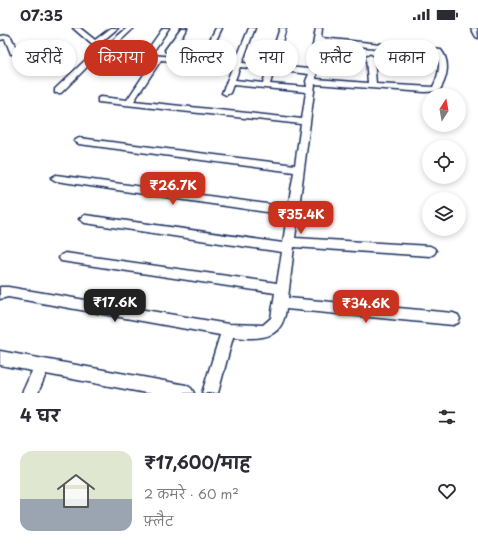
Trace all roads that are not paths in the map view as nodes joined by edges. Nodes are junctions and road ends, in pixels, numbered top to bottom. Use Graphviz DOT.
graph roads {
  1 [pos="76,28"];
  2 [pos="115,28"];
  3 [pos="131,28"];
  4 [pos="166,28"];
  5 [pos="184,28"];
  6 [pos="219,28"];
  7 [pos="252,28"];
  8 [pos="283,28"];
  9 [pos="319,28"];
  10 [pos="474,28"];
  11 [pos="478,36"];
  12 [pos="0,38"];
  13 [pos="92,40"];
  14 [pos="106,40"];
  15 [pos="112,40"];
  16 [pos="158,40"];
  17 [pos="176,40"];
  18 [pos="213,40"];
  19 [pos="280,40"];
  20 [pos="317,40"];
  21 [pos="366,45"];
  22 [pos="12,47"];
  23 [pos="370,57"];
  24 [pos="159,58"];
  25 [pos="166,58"];
  26 [pos="84,64"];
  27 [pos="238,64"];
  28 [pos="245,65"];
  29 [pos="147,76"];
  30 [pos="269,76"];
  31 [pos="296,76"];
  32 [pos="311,76"];
  33 [pos="310,81"];
  34 [pos="230,82"];
  35 [pos="266,85"];
  36 [pos="372,87"];
  37 [pos="58,91"];
  38 [pos="226,93"];
  39 [pos="101,100"];
  40 [pos="129,103"];
  41 [pos="305,122"];
  42 [pos="79,141"];
  43 [pos="298,169"];
  44 [pos="56,178"];
  45 [pos="293,212"];
  46 [pos="86,219"];
  47 [pos="288,245"];
  48 [pos="430,251"];
  49 [pos="65,258"];
  50 [pos="283,289"];
  51 [pos="0,293"];
  52 [pos="281,303"];
  53 [pos="453,319"];
  54 [pos="228,330"];
  55 [pos="0,358"];
  56 [pos="42,366"];
  57 [pos="30,393"];
  58 [pos="186,393"];
  59 [pos="210,393"];
  1 -- 13 [label="street"];
  2 -- 14 [label="street"];
  3 -- 15 [label="street"];
  4 -- 16 [label="street"];
  5 -- 17 [label="street"];
  6 -- 18 [label="street"];
  7 -- 27 [label="street"];
  8 -- 19 [label="street"];
  9 -- 20 [label="street"];
  10 -- 11 [label="street"];
  12 -- 22 [label="street"];
  21 -- 36 [label="street"];
  23 -- 36 [label="street"];
  24 -- 25 [label="street"];
  26 -- 37 [label="street"];
  27 -- 28 [label="street"];
  27 -- 34 [label="street"];
  29 -- 40 [label="street"];
  30 -- 35 [label="street"];
  31 -- 33 [label="street"];
  32 -- 33 [label="street"];
  33 -- 35 [label="street"];
  33 -- 36 [label="street"];
  33 -- 41 [label="street"];
  34 -- 35 [label="street"];
  34 -- 38 [label="street"];
  39 -- 40 [label="street"];
  40 -- 41 [label="street"];
  41 -- 43 [label="street"];
  42 -- 43 [label="street"];
  43 -- 45 [label="street"];
  44 -- 45 [label="street"];
  45 -- 47 [label="street"];
  46 -- 47 [label="street"];
  47 -- 48 [label="street"];
  47 -- 50 [label="street"];
  49 -- 50 [label="street"];
  50 -- 52 [label="street"];
  51 -- 54 [label="street"];
  52 -- 53 [label="street"];
  52 -- 54 [label="street"];
  54 -- 59 [label="street"];
  55 -- 56 [label="street"];
  56 -- 57 [label="street"];
  56 -- 58 [label="street"];
}
